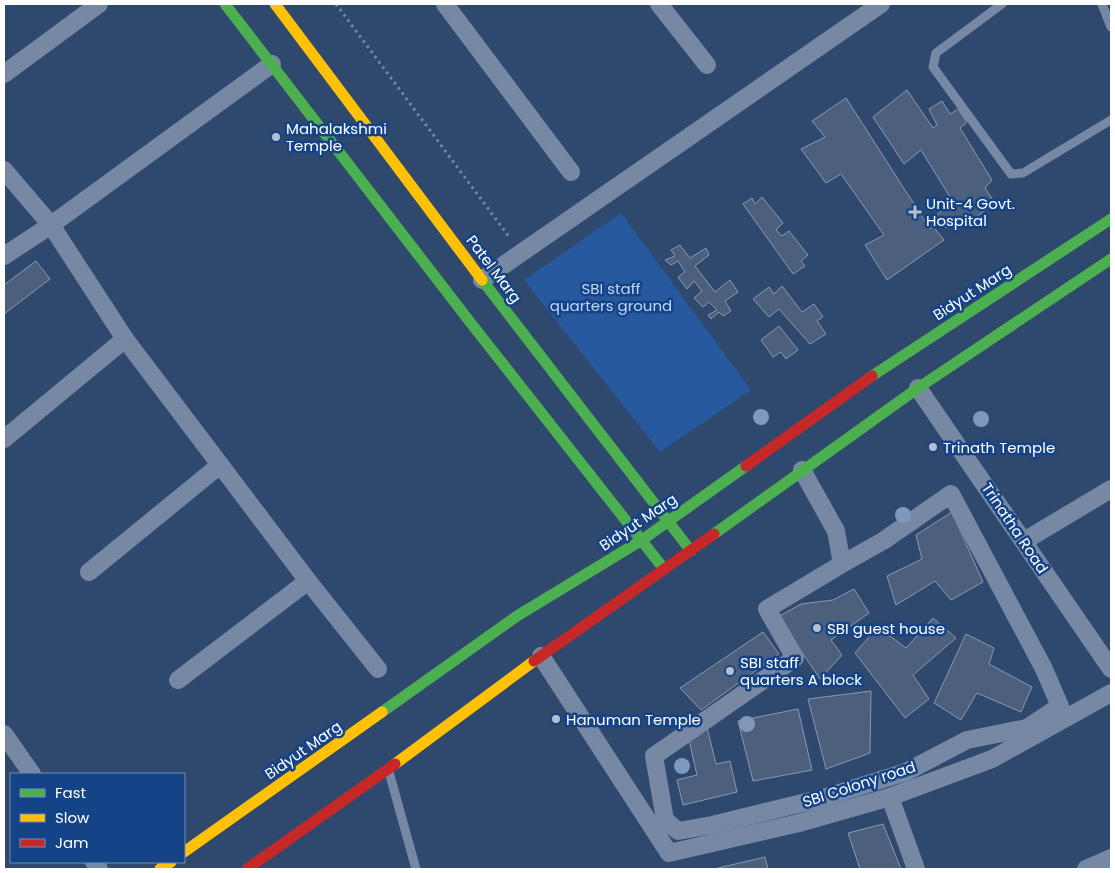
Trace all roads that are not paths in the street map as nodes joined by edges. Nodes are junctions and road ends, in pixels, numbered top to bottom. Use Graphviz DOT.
graph roads {
  1 [pos="99,4"];
  2 [pos="225,4"];
  3 [pos="275,4"];
  4 [pos="445,4"];
  5 [pos="659,4"];
  6 [pos="881,4"];
  7 [pos="1002,4"];
  8 [pos="1102,4"];
  9 [pos="1111,27"];
  10 [pos="272,64"];
  11 [pos="707,65"];
  12 [pos="4,74"];
  13 [pos="1111,120"];
  14 [pos="4,170"];
  15 [pos="571,172"];
  16 [pos="1111,219"];
  17 [pos="51,225"];
  18 [pos="4,256"];
  19 [pos="1111,259"];
  20 [pos="482,280"];
  21 [pos="125,339"];
  22 [pos="918,388"];
  23 [pos="4,438"];
  24 [pos="220,465"];
  25 [pos="802,470"];
  26 [pos="1111,489"];
  27 [pos="668,520"];
  28 [pos="642,540"];
  29 [pos="1024,541"];
  30 [pos="691,551"];
  31 [pos="842,564"];
  32 [pos="664,569"];
  33 [pos="89,572"];
  34 [pos="308,581"];
  35 [pos="540,656"];
  36 [pos="378,669"];
  37 [pos="1111,669"];
  38 [pos="178,680"];
  39 [pos="1111,693"];
  40 [pos="4,734"];
  41 [pos="388,769"];
  42 [pos="31,773"];
  43 [pos="890,797"];
  44 [pos="185,851"];
  45 [pos="1111,858"];
  46 [pos="247,869"];
  47 [pos="416,869"];
  48 [pos="916,869"];
  49 [pos="1086,869"];
  1 -- 12 [label="street"];
  2 -- 10 [label="main road"];
  3 -- 20 [label="main road, Patel Marg"];
  4 -- 15 [label="street"];
  5 -- 11 [label="street"];
  6 -- 20 [label="street"];
  7 -- 13 [label="lane"];
  8 -- 9 [label="lane"];
  10 -- 17 [label="street"];
  10 -- 28 [label="main road"];
  14 -- 17 [label="street"];
  16 -- 27 [label="main road, Bidyut Marg"];
  17 -- 18 [label="street"];
  17 -- 21 [label="street"];
  19 -- 22 [label="main road"];
  20 -- 27 [label="main road, Patel Marg"];
  21 -- 23 [label="street"];
  21 -- 24 [label="street"];
  22 -- 25 [label="main road"];
  22 -- 29 [label="street, Trinatha Road"];
  24 -- 33 [label="street"];
  24 -- 34 [label="street"];
  25 -- 30 [label="main road"];
  25 -- 31 [label="street"];
  26 -- 29 [label="street"];
  27 -- 28 [label="main road, Bidyut Marg"];
  27 -- 30 [label="main road, Patel Marg"];
  28 -- 32 [label="main road"];
  28 -- 44 [label="main road, Bidyut Marg"];
  29 -- 37 [label="street, Trinatha Road"];
  30 -- 32 [label="main road"];
  31 -- 31 [label="street, SBI Colony road"];
  32 -- 35 [label="main road"];
  34 -- 36 [label="street"];
  34 -- 38 [label="street"];
  35 -- 41 [label="main road"];
  35 -- 43 [label="street"];
  39 -- 43 [label="street"];
  40 -- 42 [label="street"];
  41 -- 46 [label="main road"];
  41 -- 47 [label="lane"];
  43 -- 48 [label="street"];
  45 -- 49 [label="street"];
}
